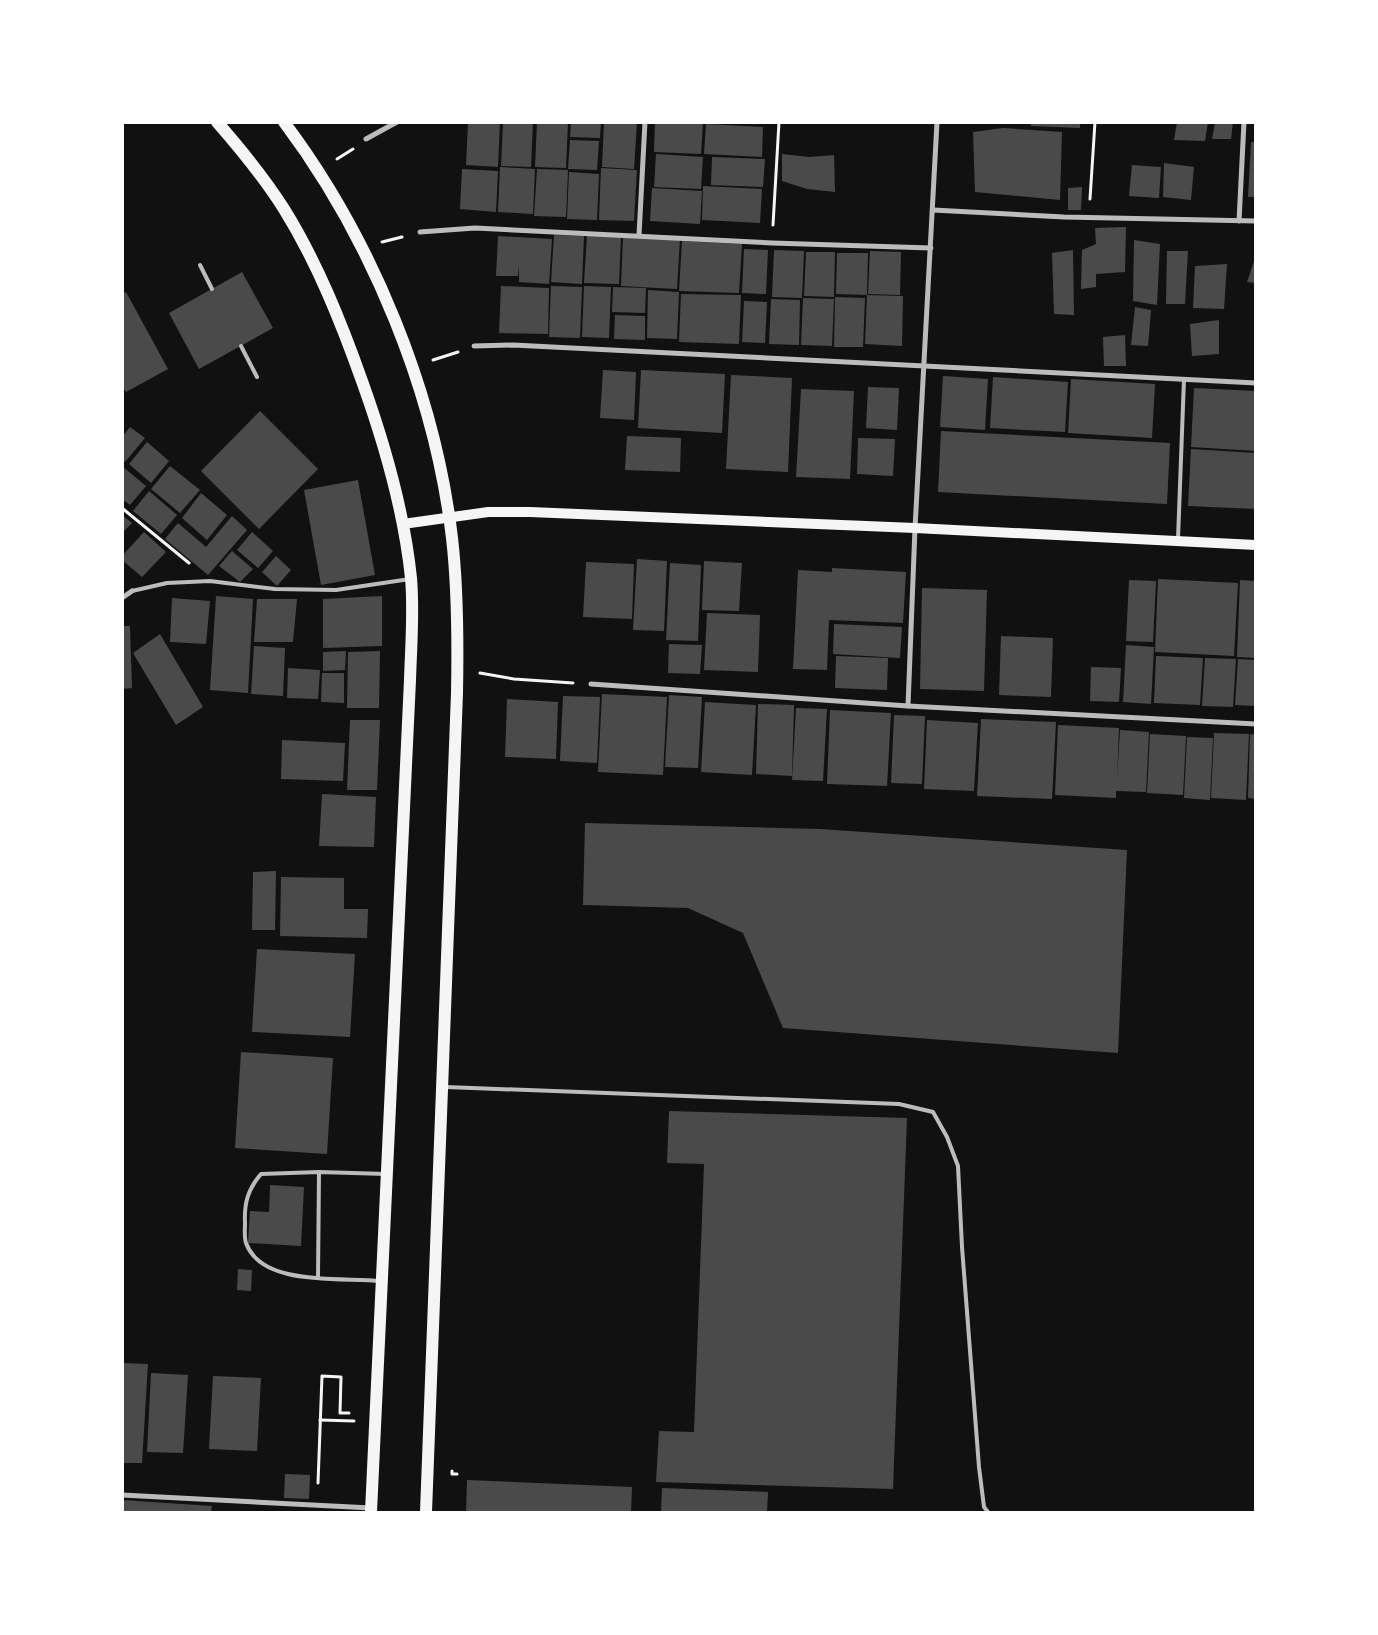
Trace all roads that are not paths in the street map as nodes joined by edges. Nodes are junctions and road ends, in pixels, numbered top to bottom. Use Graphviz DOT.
graph roads {
  1 [pos="217,122"];
  2 [pos="284,122"];
  3 [pos="397,122"];
  4 [pos="645,122"];
  5 [pos="938,122"];
  6 [pos="1244,122"];
  7 [pos="366,139"];
  8 [pos="932,210"];
  9 [pos="1239,221"];
  10 [pos="1256,221"];
  11 [pos="420,232"];
  12 [pos="639,235"];
  13 [pos="931,248"];
  14 [pos="200,265"];
  15 [pos="212,288"];
  16 [pos="241,346"];
  17 [pos="474,346"];
  18 [pos="924,365"];
  19 [pos="257,377"];
  20 [pos="1184,379"];
  21 [pos="1256,383"];
  22 [pos="449,517"];
  23 [pos="403,524"];
  24 [pos="915,528"];
  25 [pos="1178,541"];
  26 [pos="1256,545"];
  27 [pos="410,578"];
  28 [pos="132,591"];
  29 [pos="122,598"];
  30 [pos="591,684"];
  31 [pos="908,706"];
  32 [pos="1256,724"];
  33 [pos="442,1087"];
  34 [pos="319,1172"];
  35 [pos="387,1174"];
  36 [pos="318,1277"];
  37 [pos="382,1281"];
  38 [pos="122,1495"];
  39 [pos="371,1510"];
  40 [pos="426,1512"];
  41 [pos="988,1512"];
  1 -- 23 [label="main road"];
  2 -- 22 [label="main road"];
  3 -- 7 [label="street"];
  4 -- 12 [label="street"];
  5 -- 8 [label="street"];
  6 -- 9 [label="street"];
  8 -- 9 [label="street"];
  8 -- 13 [label="street"];
  9 -- 10 [label="street"];
  11 -- 12 [label="street"];
  12 -- 13 [label="street"];
  13 -- 18 [label="street"];
  14 -- 15 [label="lane"];
  16 -- 19 [label="lane"];
  17 -- 18 [label="street"];
  18 -- 20 [label="street"];
  18 -- 24 [label="street"];
  20 -- 21 [label="street"];
  20 -- 25 [label="lane"];
  22 -- 23 [label="main road"];
  22 -- 24 [label="main road"];
  22 -- 33 [label="main road"];
  23 -- 27 [label="main road"];
  24 -- 25 [label="main road"];
  24 -- 31 [label="street"];
  25 -- 26 [label="main road"];
  27 -- 28 [label="lane"];
  27 -- 35 [label="main road"];
  28 -- 29 [label="street"];
  30 -- 31 [label="street"];
  31 -- 32 [label="street"];
  33 -- 40 [label="main road"];
  33 -- 41 [label="lane"];
  34 -- 35 [label="lane"];
  34 -- 36 [label="lane"];
  34 -- 36 [label="lane"];
  35 -- 37 [label="main road"];
  36 -- 37 [label="lane"];
  37 -- 39 [label="main road"];
  38 -- 39 [label="street"];
}
